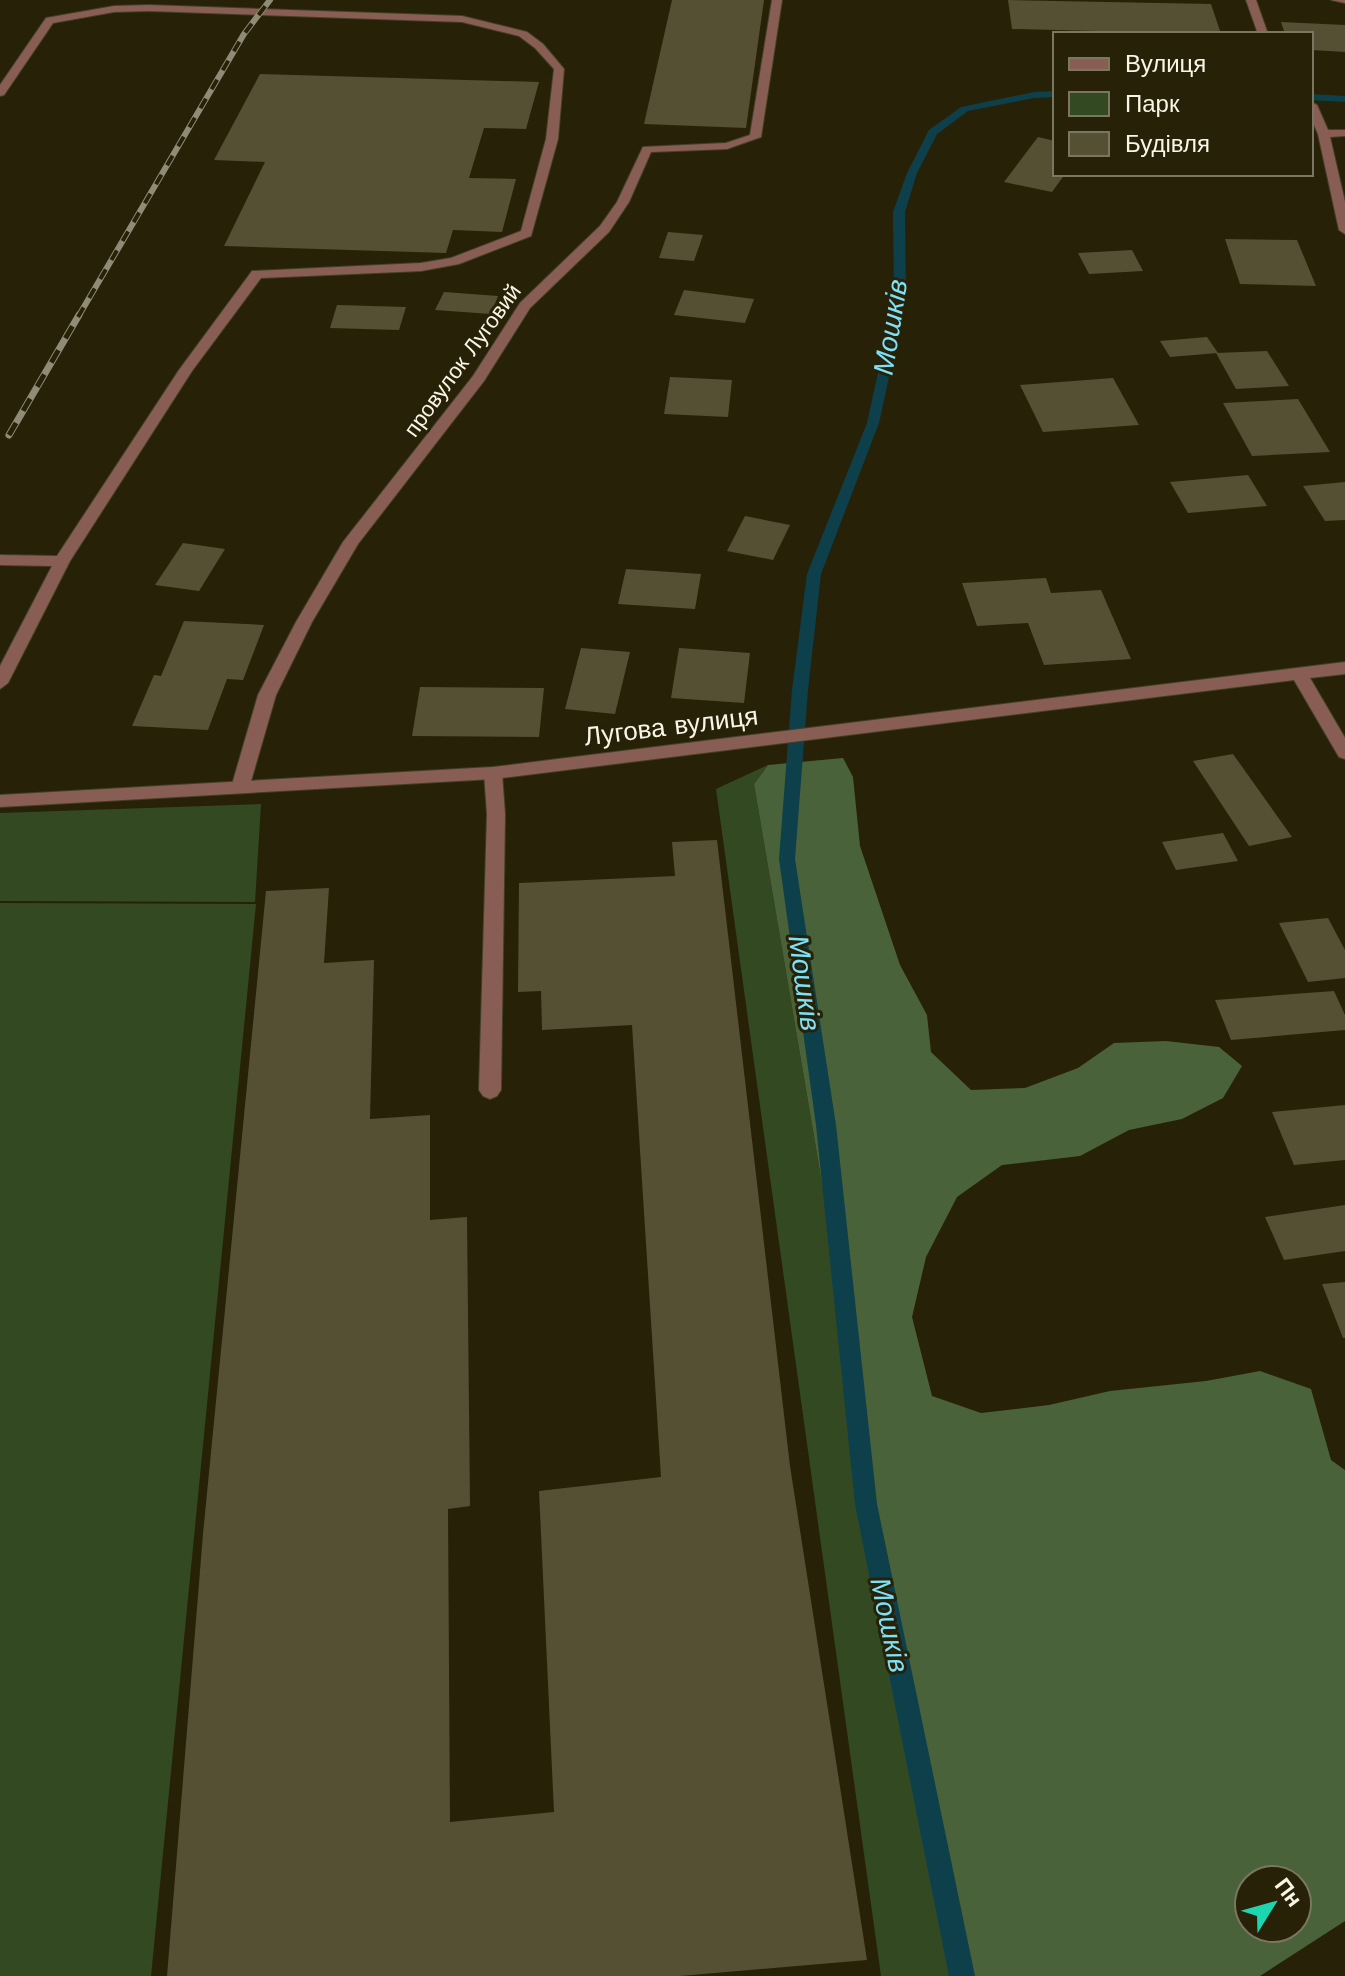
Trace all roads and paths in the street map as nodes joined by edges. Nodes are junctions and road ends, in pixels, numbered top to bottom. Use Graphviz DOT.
graph roads {
  1 [pos="777,0"];
  2 [pos="1251,0"];
  3 [pos="1336,0"];
  4 [pos="1345,0"];
  5 [pos="1262,32"];
  6 [pos="0,93"];
  7 [pos="1313,110"];
  8 [pos="1345,133"];
  9 [pos="1324,134"];
  10 [pos="1345,230"];
  11 [pos="0,560"];
  12 [pos="62,561"];
  13 [pos="1345,668"];
  14 [pos="1300,675"];
  15 [pos="0,683"];
  16 [pos="1345,753"];
  17 [pos="493,773"];
  18 [pos="240,788"];
  19 [pos="0,801"];
  20 [pos="490,1090"];
  1 -- 18 [label="street, провулок Луговий"];
  2 -- 5 [label="street"];
  3 -- 4 [label="street"];
  6 -- 12 [label="street"];
  7 -- 9 [label="street"];
  8 -- 9 [label="street"];
  9 -- 10 [label="street"];
  11 -- 12 [label="street"];
  12 -- 15 [label="street"];
  13 -- 14 [label="street, Лугова вулиця"];
  14 -- 16 [label="street"];
  14 -- 17 [label="street, Лугова вулиця"];
  17 -- 18 [label="street, Лугова вулиця"];
  17 -- 20 [label="street"];
  18 -- 19 [label="street, Лугова вулиця"];
}
